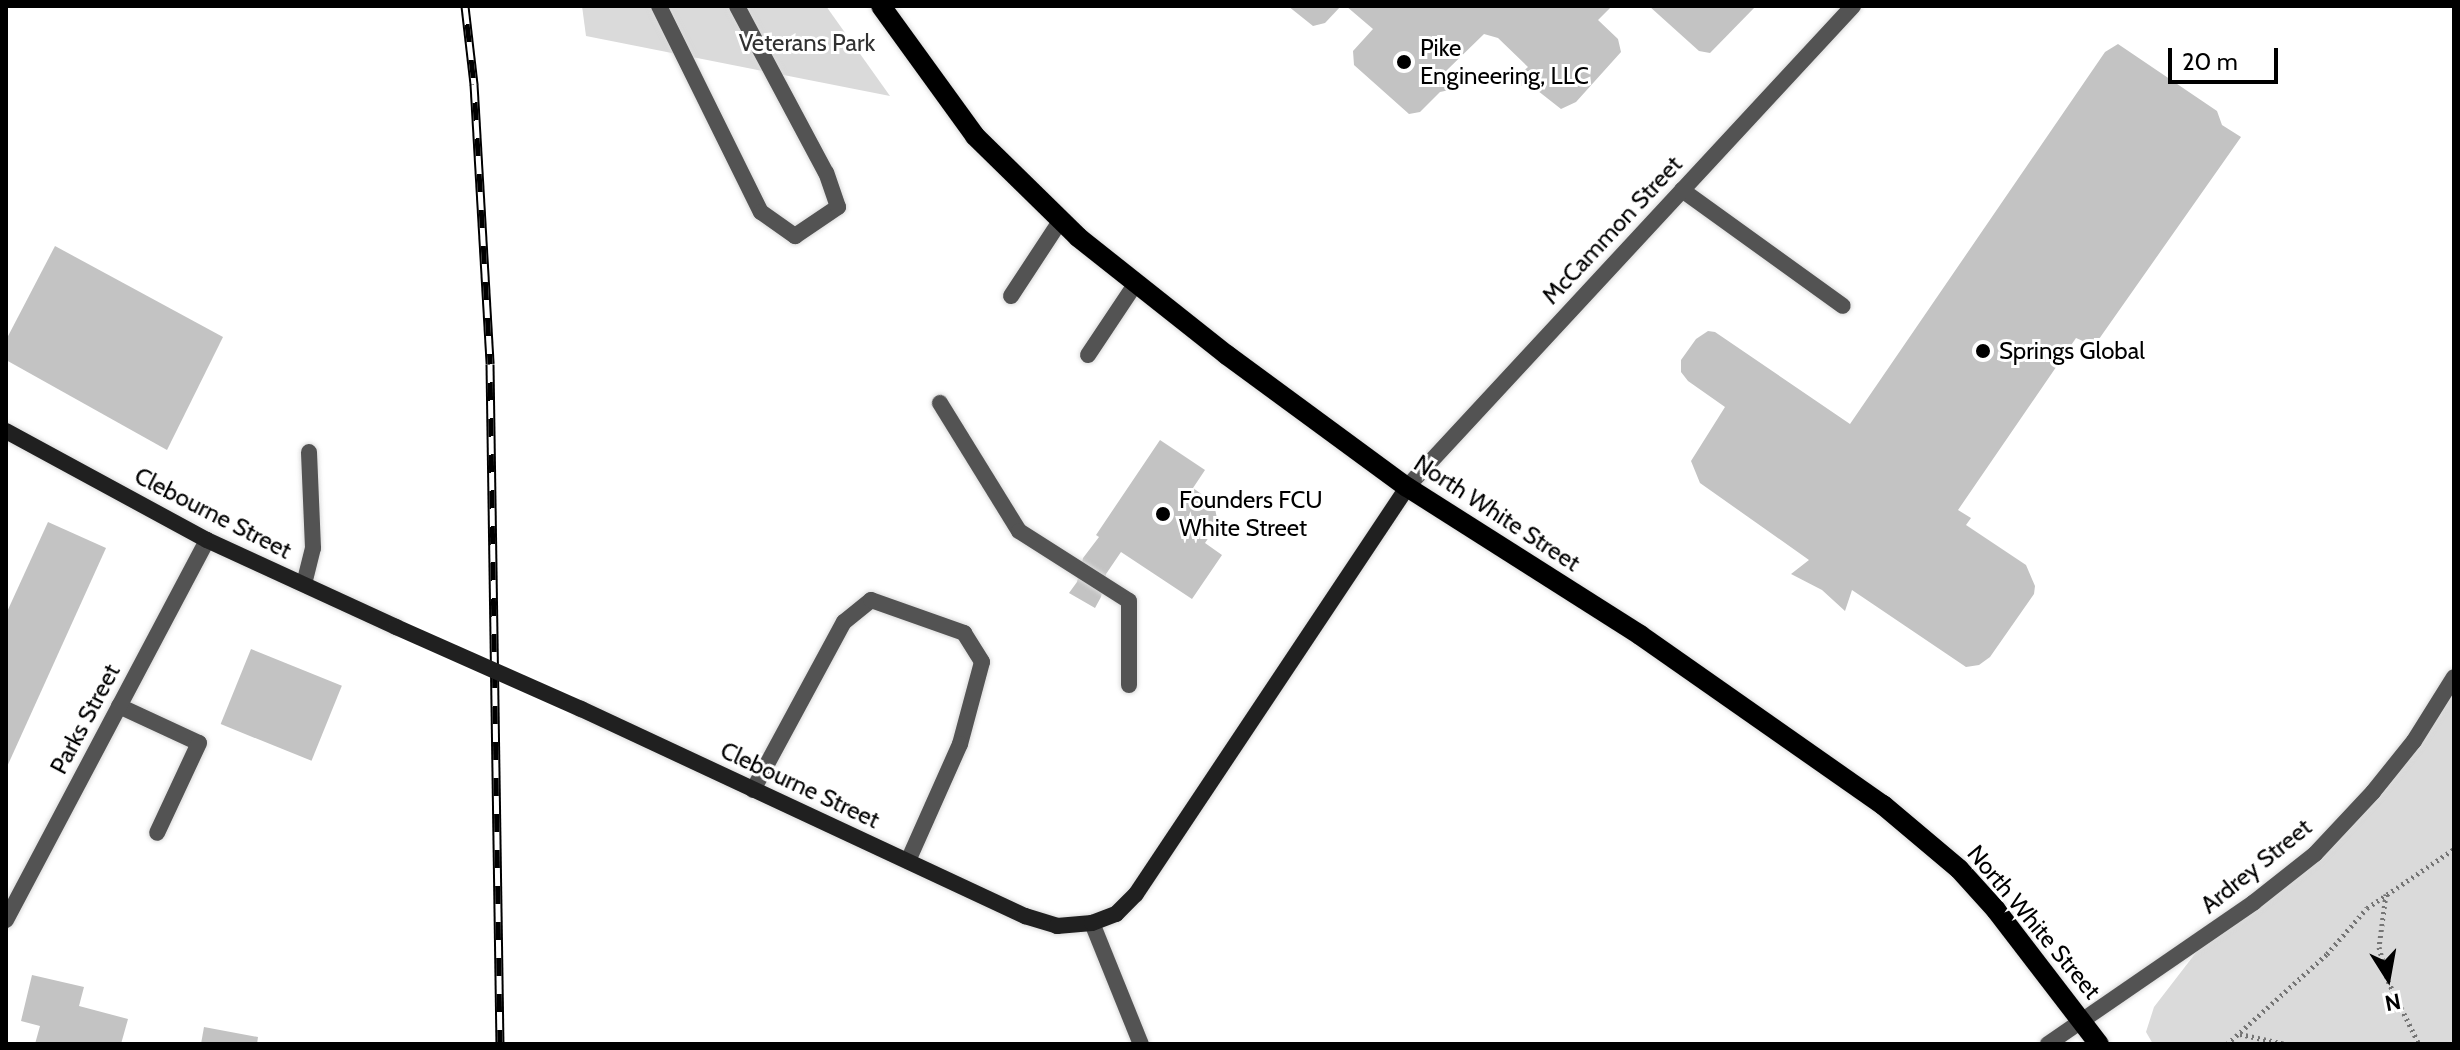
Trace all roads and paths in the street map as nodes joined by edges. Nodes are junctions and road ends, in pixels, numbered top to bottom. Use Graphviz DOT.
graph roads {
  1 [pos="659,6"];
  2 [pos="737,6"];
  3 [pos="881,6"];
  4 [pos="1853,6"];
  5 [pos="1682,190"];
  6 [pos="1061,220"];
  7 [pos="1136,283"];
  8 [pos="1011,296"];
  9 [pos="1843,306"];
  10 [pos="1088,355"];
  11 [pos="940,403"];
  12 [pos="6,431"];
  13 [pos="309,452"];
  14 [pos="1407,487"];
  15 [pos="207,540"];
  16 [pos="304,584"];
  17 [pos="2454,677"];
  18 [pos="1129,685"];
  19 [pos="119,706"];
  20 [pos="753,790"];
  21 [pos="157,833"];
  22 [pos="2454,849"];
  23 [pos="908,861"];
  24 [pos="2386,892"];
  25 [pos="6,920"];
  26 [pos="1092,923"];
  27 [pos="2083,1019"];
  28 [pos="2240,1034"];
  29 [pos="1141,1044"];
  30 [pos="2048,1044"];
  31 [pos="2099,1044"];
  32 [pos="2227,1044"];
  33 [pos="2285,1044"];
  34 [pos="2419,1044"];
  1 -- 2 [label="street"];
  3 -- 6 [label="main road, North White Street"];
  4 -- 5 [label="street, McCammon Street"];
  5 -- 9 [label="street"];
  5 -- 14 [label="street, McCammon Street"];
  6 -- 7 [label="main road, North White Street"];
  6 -- 8 [label="street"];
  7 -- 10 [label="street"];
  7 -- 14 [label="main road, North White Street"];
  11 -- 18 [label="street"];
  12 -- 15 [label="main road, Clebourne Street"];
  13 -- 16 [label="street"];
  14 -- 26 [label="main road, Clebourne Street"];
  14 -- 27 [label="main road, North White Street"];
  15 -- 16 [label="main road, Clebourne Street"];
  15 -- 19 [label="street, Parks Street"];
  16 -- 20 [label="main road, Clebourne Street, bridge"];
  17 -- 27 [label="street, Ardrey Street"];
  19 -- 21 [label="street"];
  19 -- 25 [label="street, Parks Street"];
  20 -- 23 [label="main road, Clebourne Street"];
  20 -- 23 [label="street"];
  22 -- 24 [label="path"];
  23 -- 26 [label="main road, Clebourne Street"];
  24 -- 28 [label="path"];
  24 -- 34 [label="path"];
  26 -- 29 [label="street"];
  27 -- 30 [label="street, Ardrey Street"];
  27 -- 31 [label="main road, North White Street"];
  28 -- 32 [label="path"];
  28 -- 33 [label="path"];
}
